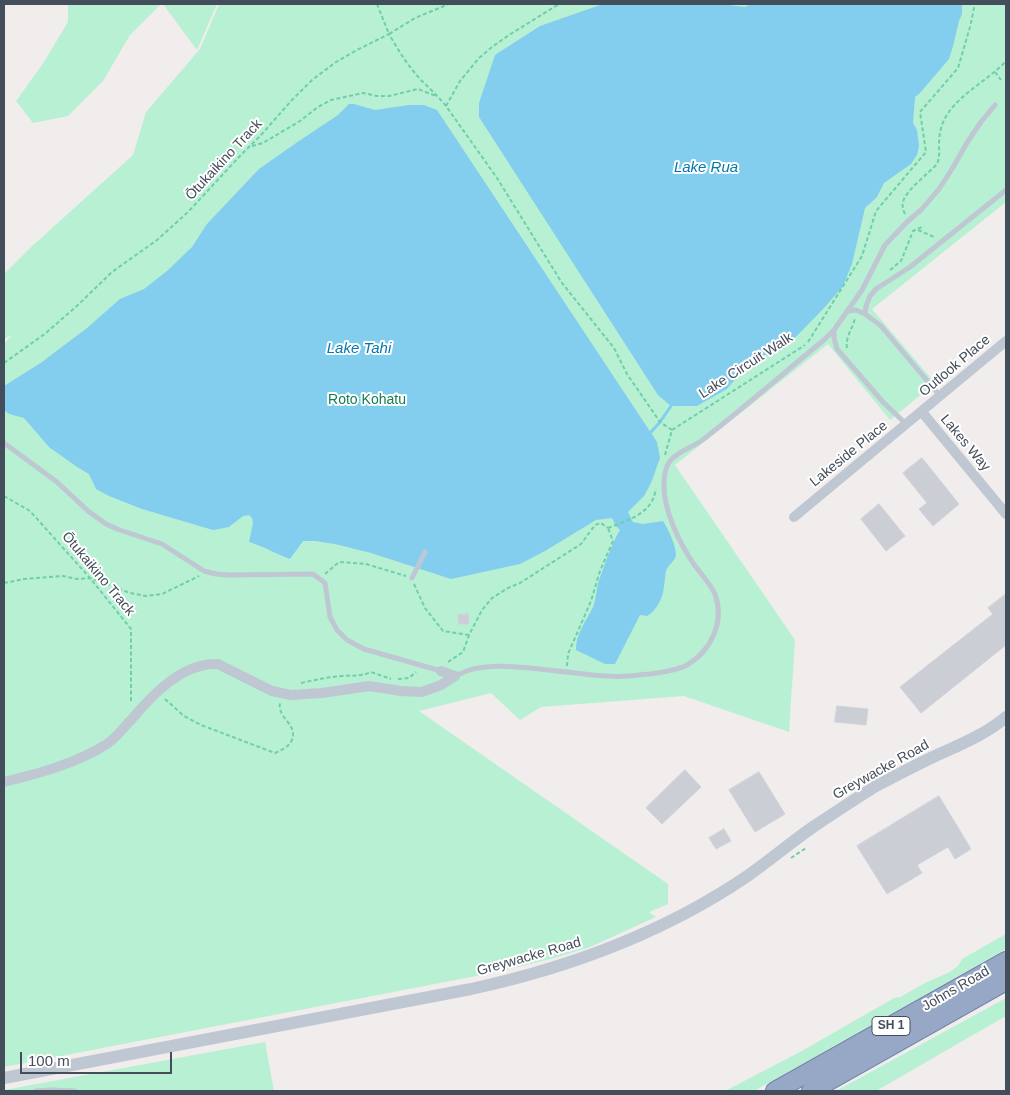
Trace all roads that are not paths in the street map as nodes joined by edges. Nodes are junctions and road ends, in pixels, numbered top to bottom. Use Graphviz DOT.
graph roads {
  1 [pos="995,105"];
  2 [pos="1006,190"];
  3 [pos="848,311"];
  4 [pos="866,314"];
  5 [pos="834,330"];
  6 [pos="1006,341"];
  7 [pos="940,396"];
  8 [pos="922,412"];
  9 [pos="906,424"];
  10 [pos="4,443"];
  11 [pos="1006,514"];
  12 [pos="794,517"];
  13 [pos="425,552"];
  14 [pos="412,578"];
  15 [pos="441,671"];
  16 [pos="455,676"];
  17 [pos="1006,717"];
  18 [pos="4,782"];
  19 [pos="1006,961"];
  20 [pos="1006,981"];
  21 [pos="1006,986"];
  22 [pos="923,1028"];
  23 [pos="4,1078"];
  24 [pos="36,1091"];
  25 [pos="75,1091"];
  26 [pos="775,1091"];
  27 [pos="811,1091"];
  1 -- 3 [label="lane"];
  2 -- 4 [label="lane"];
  3 -- 4 [label="lane"];
  3 -- 5 [label="lane"];
  4 -- 7 [label="lane"];
  5 -- 9 [label="lane"];
  5 -- 16 [label="lane"];
  6 -- 7 [label="street, Outlook Place"];
  7 -- 8 [label="street, Outlook Place"];
  8 -- 9 [label="street, Lakeside Place"];
  8 -- 11 [label="street, Lakes Way"];
  9 -- 12 [label="street, Lakeside Place"];
  10 -- 15 [label="lane"];
  13 -- 14 [label="lane"];
  15 -- 16 [label="street"];
  16 -- 18 [label="street"];
  17 -- 23 [label="street, Greywacke Road"];
  19 -- 26 [label="highway, Johns Road / SH 1"];
  20 -- 22 [label="highway, Johns Road / SH 1"];
  21 -- 22 [label="highway, SH 1"];
  22 -- 27 [label="highway, Johns Road / SH 1"];
  24 -- 25 [label="lane"];
}
